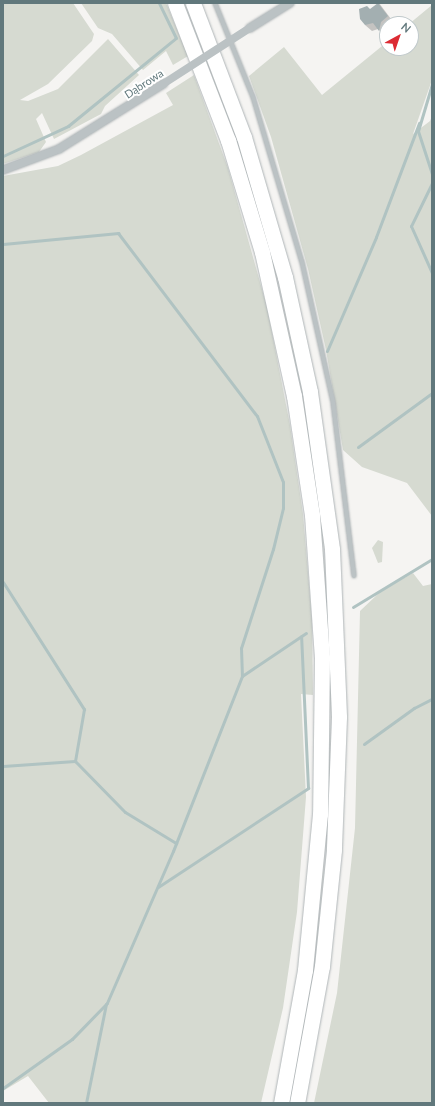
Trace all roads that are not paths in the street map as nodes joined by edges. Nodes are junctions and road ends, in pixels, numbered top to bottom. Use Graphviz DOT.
graph roads {
  1 [pos="175,3"];
  2 [pos="193,3"];
  3 [pos="215,3"];
  4 [pos="290,3"];
  5 [pos="3,170"];
  6 [pos="354,576"];
  7 [pos="281,1103"];
  8 [pos="297,1103"];
  1 -- 7 [label="highway"];
  2 -- 8 [label="highway"];
  3 -- 6 [label="lane"];
  4 -- 5 [label="street, Dąbrowa, bridge"];
}
